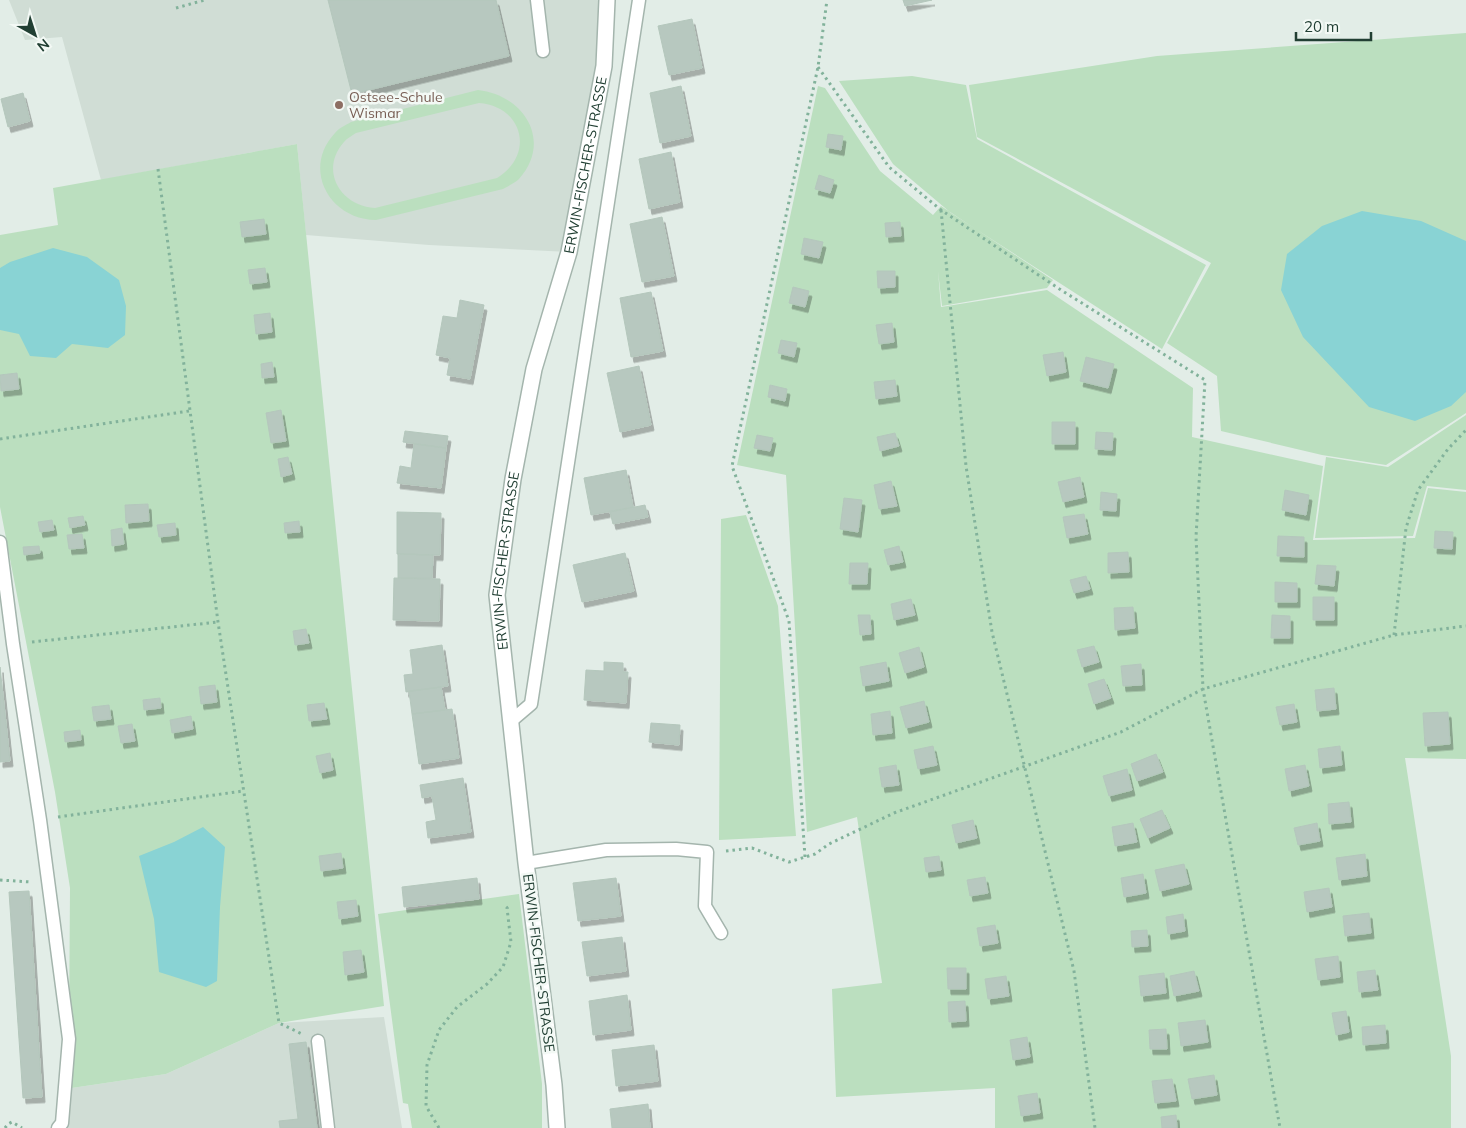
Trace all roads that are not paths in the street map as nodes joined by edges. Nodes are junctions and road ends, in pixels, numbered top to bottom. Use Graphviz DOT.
graph roads {
  1 [pos="537,0"];
  2 [pos="607,0"];
  3 [pos="639,0"];
  4 [pos="542,51"];
  5 [pos="0,542"];
  6 [pos="511,721"];
  7 [pos="526,863"];
  8 [pos="721,933"];
  9 [pos="318,1041"];
  10 [pos="58,1128"];
  11 [pos="328,1128"];
  12 [pos="556,1128"];
  1 -- 4 [label="lane"];
  2 -- 6 [label="street, ERWIN-FISCHER-STRASSE"];
  3 -- 6 [label="lane"];
  5 -- 10 [label="lane"];
  6 -- 7 [label="street, ERWIN-FISCHER-STRASSE"];
  7 -- 8 [label="lane"];
  7 -- 12 [label="street, ERWIN-FISCHER-STRASSE"];
  9 -- 11 [label="lane"];
}
